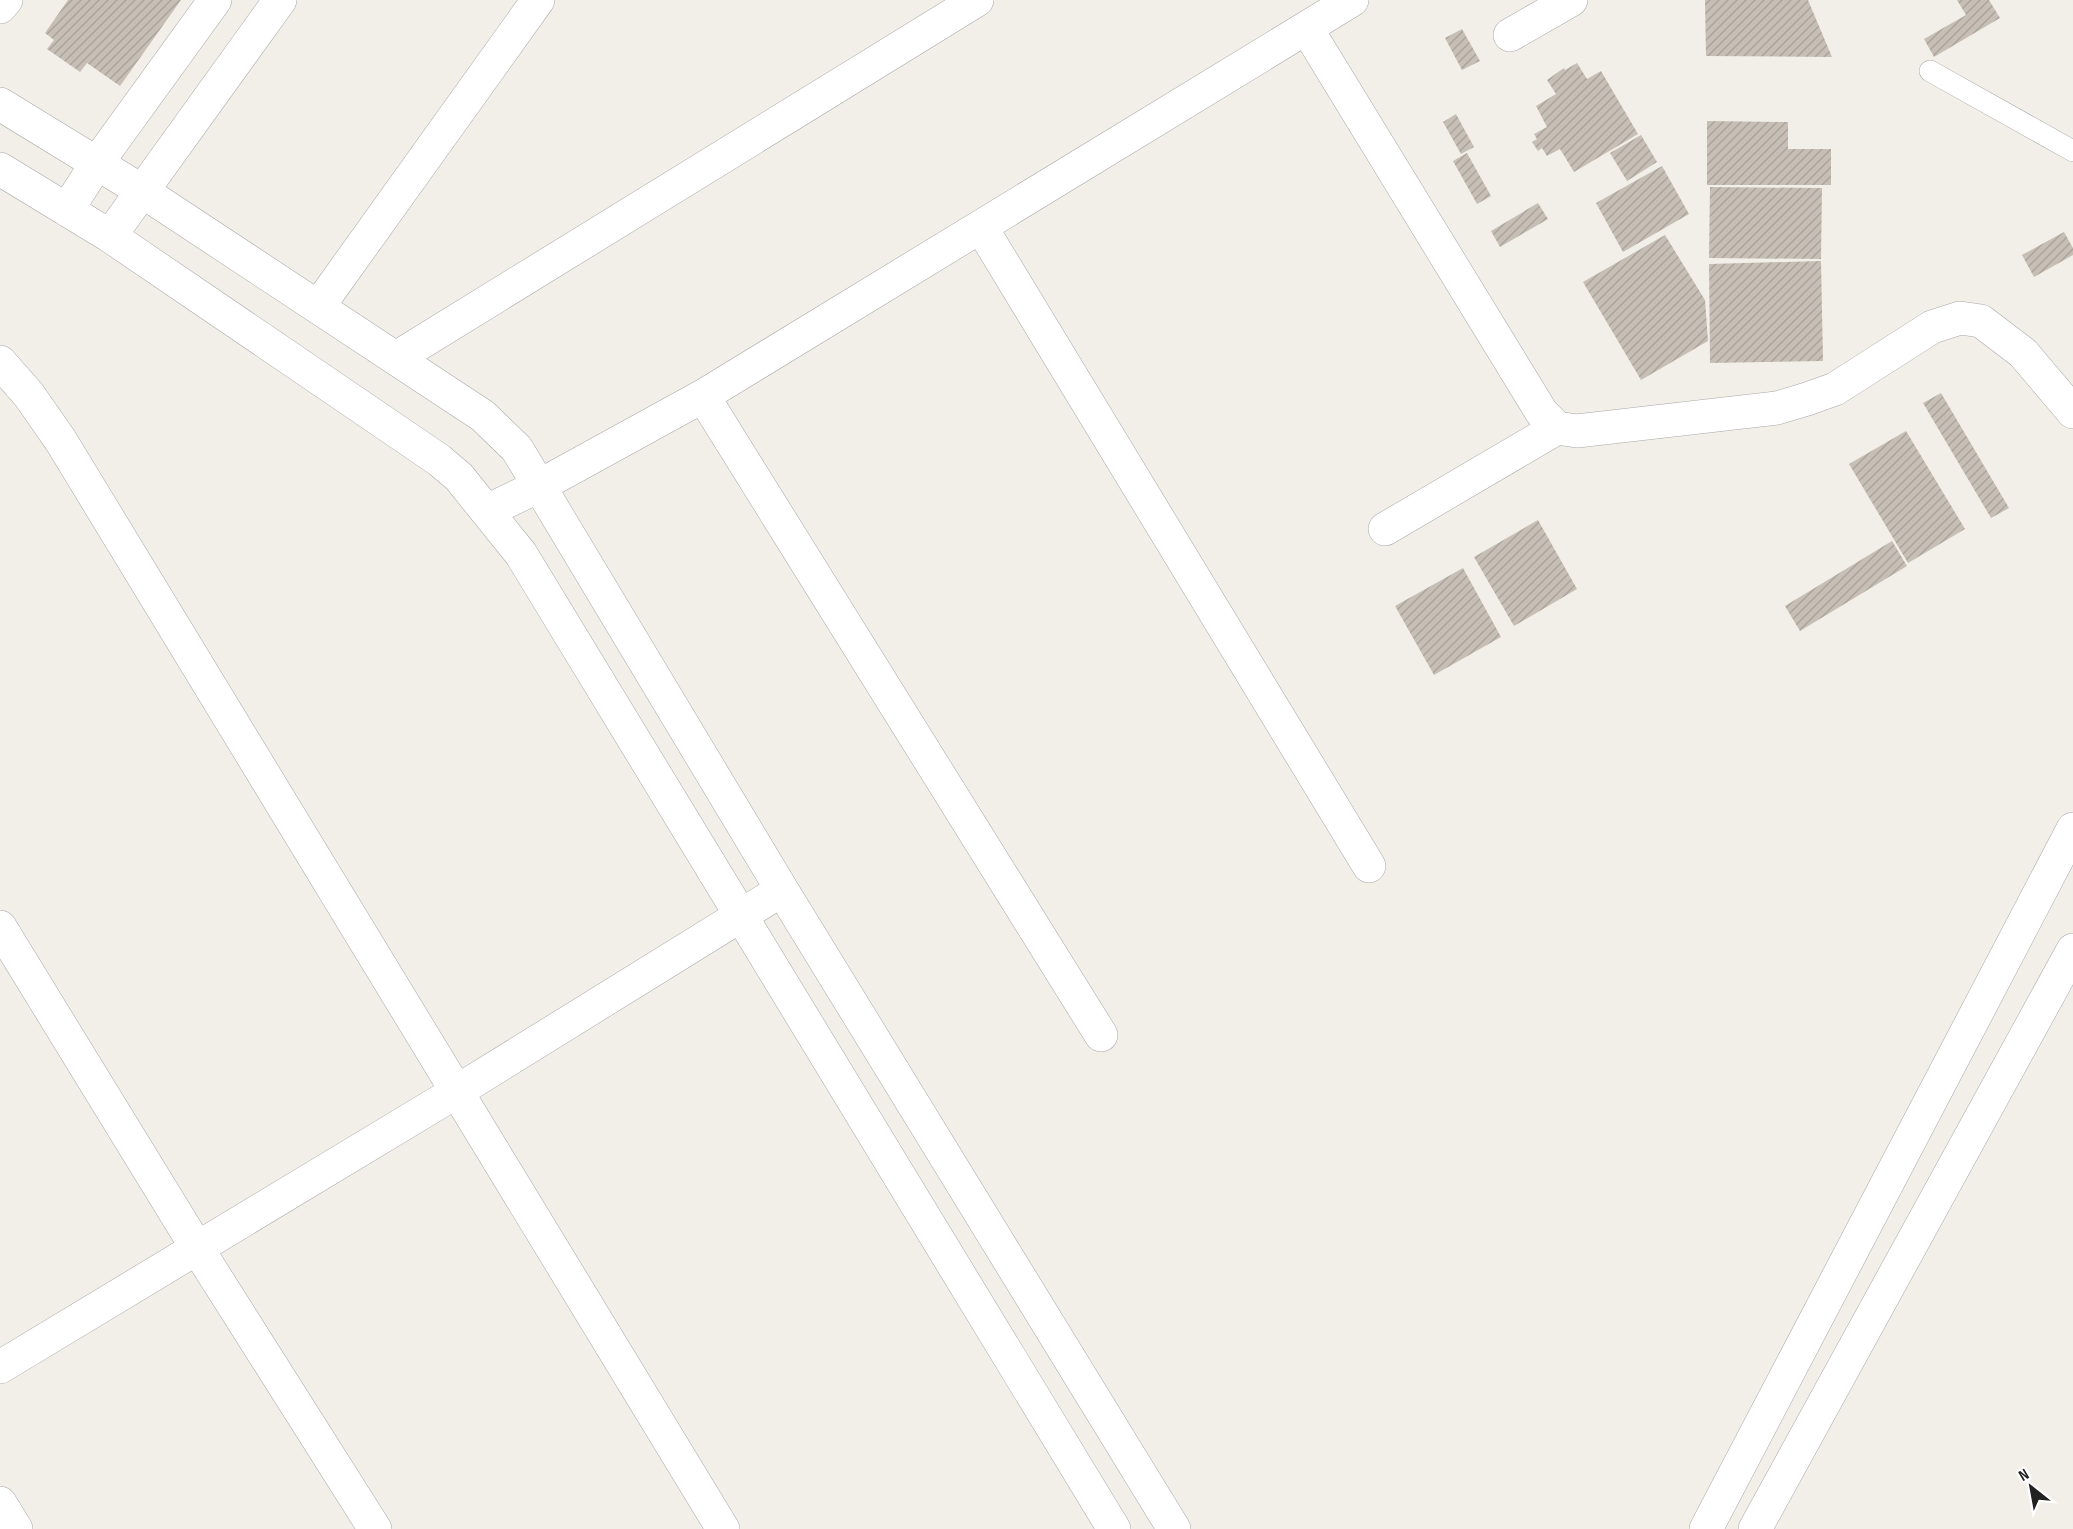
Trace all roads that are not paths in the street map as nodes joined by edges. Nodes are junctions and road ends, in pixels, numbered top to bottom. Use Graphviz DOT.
graph roads {
  1 [pos="6,0"];
  2 [pos="215,0"];
  3 [pos="280,0"];
  4 [pos="538,0"];
  5 [pos="977,0"];
  6 [pos="1352,0"];
  7 [pos="1571,0"];
  8 [pos="0,8"];
  9 [pos="1307,29"];
  10 [pos="1510,35"];
  11 [pos="1930,71"];
  12 [pos="0,104"];
  13 [pos="2073,151"];
  14 [pos="97,164"];
  15 [pos="0,169"];
  16 [pos="142,191"];
  17 [pos="68,210"];
  18 [pos="981,226"];
  19 [pos="110,236"];
  20 [pos="318,307"];
  21 [pos="396,358"];
  22 [pos="0,362"];
  23 [pos="704,396"];
  24 [pos="2073,412"];
  25 [pos="1557,428"];
  26 [pos="541,485"];
  27 [pos="487,511"];
  28 [pos="1385,529"];
  29 [pos="2073,829"];
  30 [pos="1369,866"];
  31 [pos="782,890"];
  32 [pos="741,916"];
  33 [pos="0,927"];
  34 [pos="2073,950"];
  35 [pos="1101,1035"];
  36 [pos="456,1092"];
  37 [pos="197,1248"];
  38 [pos="0,1367"];
  39 [pos="0,1503"];
  40 [pos="16,1529"];
  41 [pos="375,1529"];
  42 [pos="723,1529"];
  43 [pos="1114,1529"];
  44 [pos="1174,1529"];
  45 [pos="1706,1529"];
  46 [pos="1755,1529"];
  1 -- 8 [label="street"];
  2 -- 14 [label="street"];
  3 -- 16 [label="street"];
  4 -- 20 [label="street"];
  5 -- 21 [label="street"];
  6 -- 9 [label="street"];
  7 -- 10 [label="street"];
  9 -- 18 [label="street"];
  9 -- 25 [label="street"];
  11 -- 13 [label="lane"];
  12 -- 14 [label="street"];
  14 -- 16 [label="street"];
  14 -- 17 [label="street"];
  15 -- 17 [label="street"];
  16 -- 19 [label="street"];
  16 -- 20 [label="street"];
  17 -- 19 [label="street"];
  18 -- 23 [label="street"];
  18 -- 30 [label="street"];
  19 -- 27 [label="street"];
  20 -- 21 [label="street"];
  21 -- 26 [label="street"];
  22 -- 36 [label="street"];
  23 -- 26 [label="street"];
  23 -- 35 [label="street"];
  24 -- 25 [label="street"];
  25 -- 28 [label="street"];
  26 -- 27 [label="street"];
  26 -- 31 [label="street"];
  27 -- 32 [label="street"];
  29 -- 45 [label="street"];
  31 -- 32 [label="street"];
  31 -- 44 [label="street"];
  32 -- 36 [label="street"];
  32 -- 43 [label="street"];
  33 -- 37 [label="street"];
  34 -- 46 [label="street"];
  36 -- 37 [label="street"];
  36 -- 42 [label="street"];
  37 -- 38 [label="street"];
  37 -- 41 [label="street"];
  39 -- 40 [label="street"];
}
